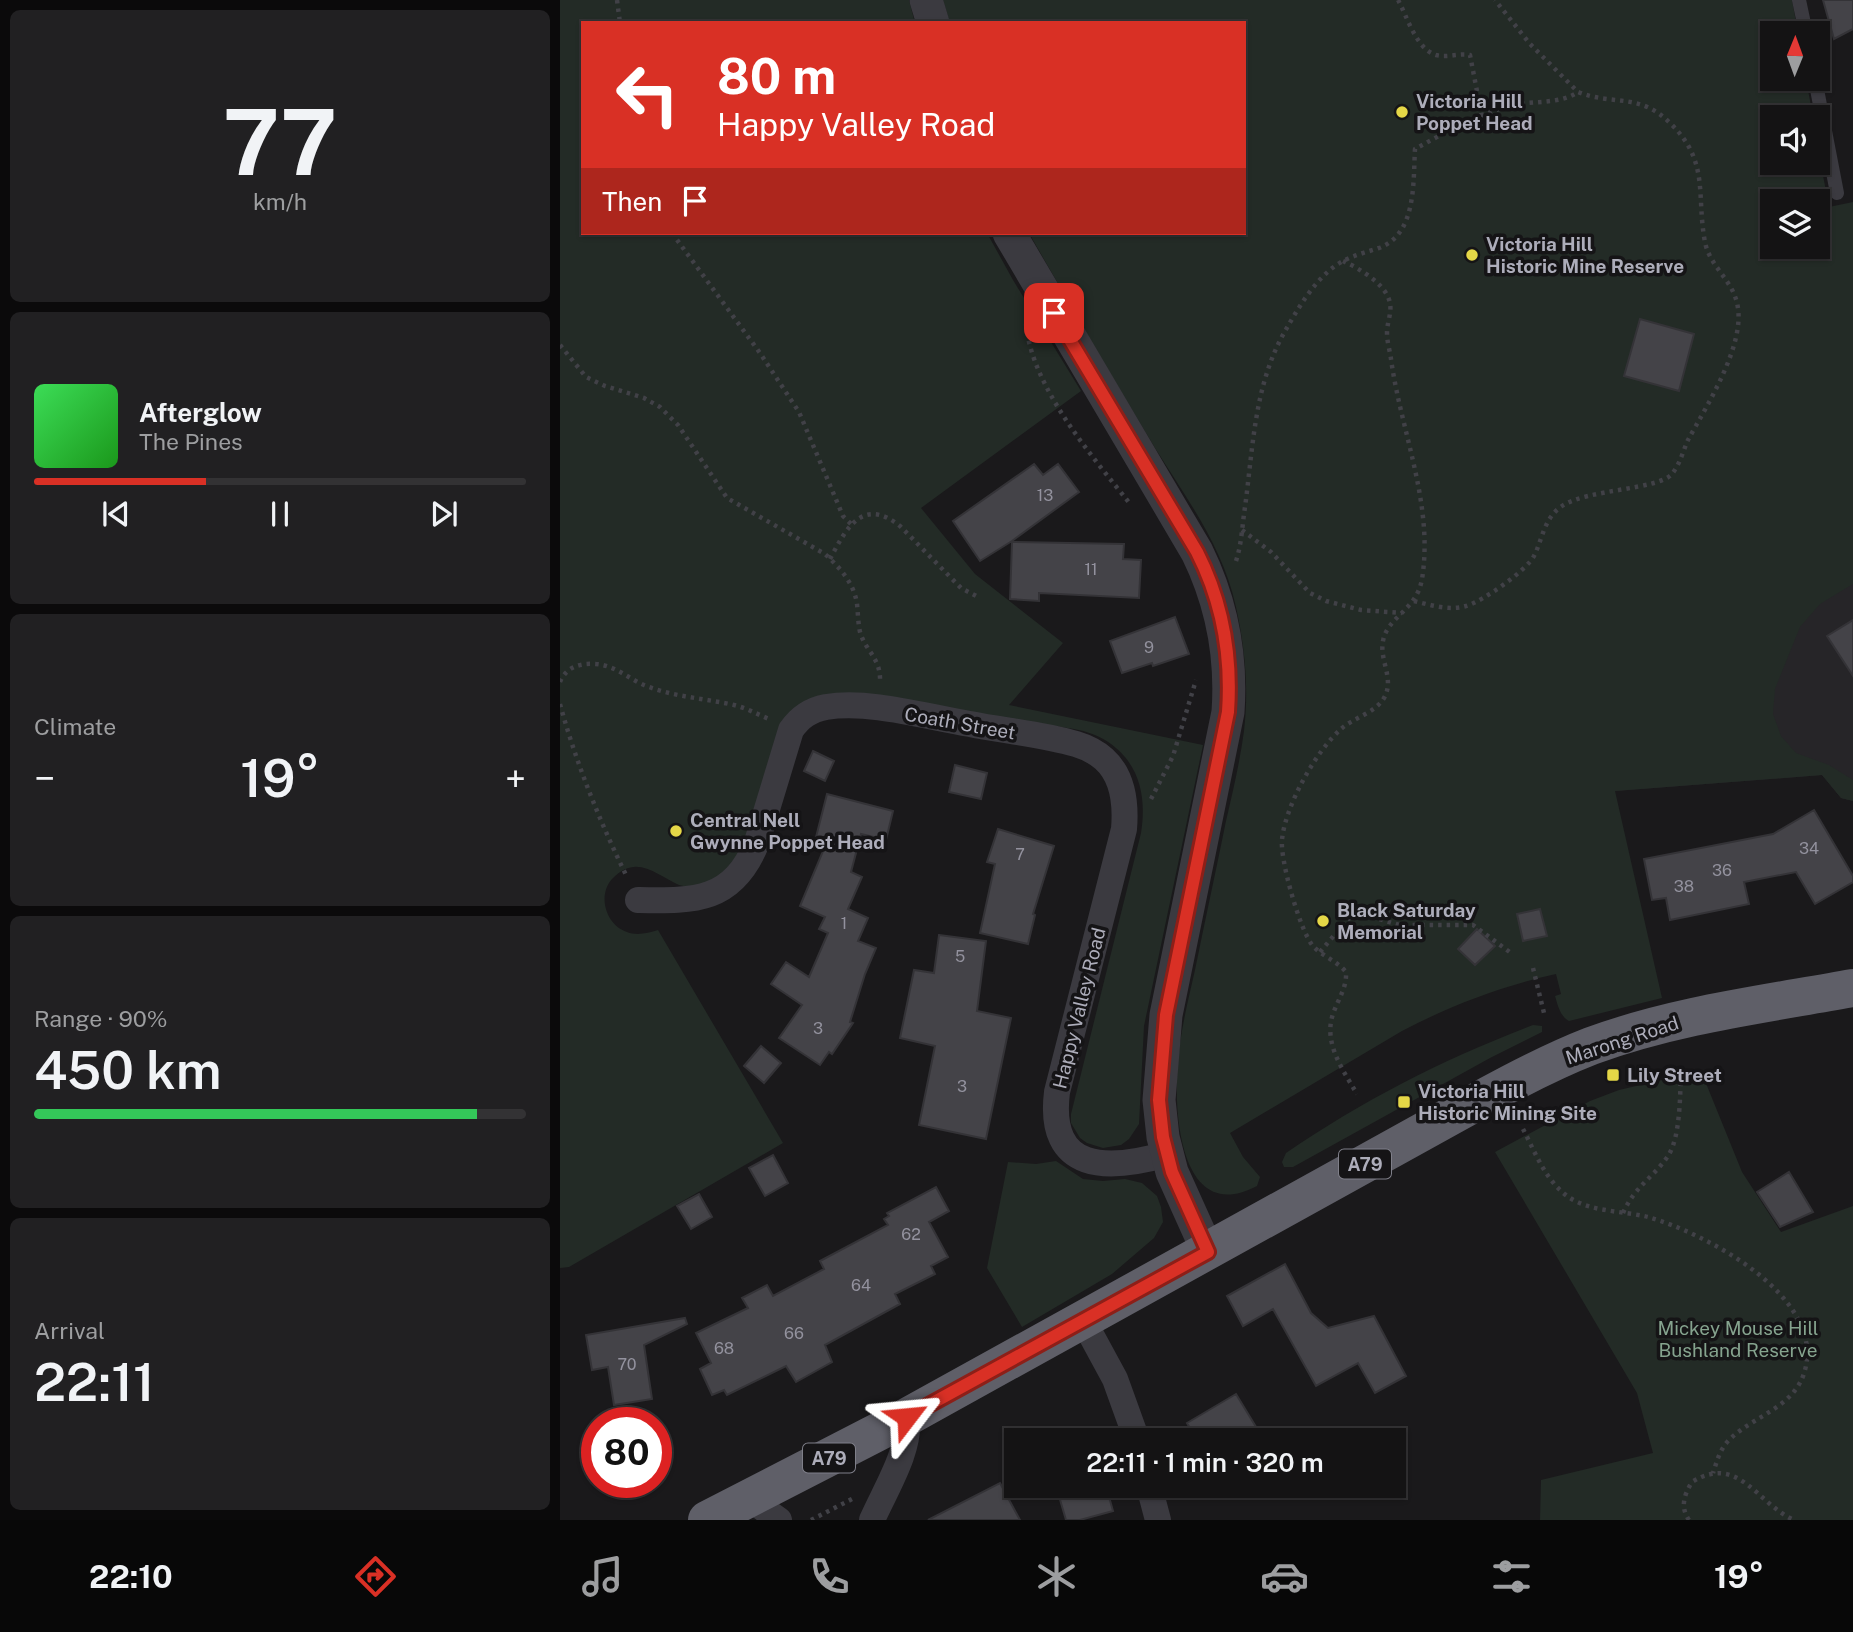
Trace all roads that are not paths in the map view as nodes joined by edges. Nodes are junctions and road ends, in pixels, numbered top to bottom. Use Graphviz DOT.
graph roads {
  1 [pos="926,0"];
  2 [pos="1799,0"];
  3 [pos="932,21"];
  4 [pos="1803,21"];
  5 [pos="1817,91"];
  6 [pos="1838,193"];
  7 [pos="1010,235"];
  8 [pos="1111,766"];
  9 [pos="638,900"];
  10 [pos="1853,988"];
  11 [pos="1167,1154"];
  12 [pos="1208,1252"];
  13 [pos="1083,1320"];
  14 [pos="907,1417"];
  15 [pos="1133,1428"];
  16 [pos="1153,1498"];
  17 [pos="764,1510"];
  18 [pos="707,1520"];
  19 [pos="872,1520"];
  20 [pos="1158,1520"];
  1 -- 3 [label="street"];
  2 -- 4 [label="lane"];
  5 -- 6 [label="lane"];
  7 -- 11 [label="street"];
  8 -- 9 [label="street, Coath Street"];
  8 -- 11 [label="street, Happy Valley Road"];
  10 -- 12 [label="highway, Marong Road / A79"];
  11 -- 12 [label="street"];
  12 -- 13 [label="highway, Marong Road / A79"];
  13 -- 14 [label="highway, Marong Road / A79"];
  13 -- 15 [label="street"];
  14 -- 17 [label="highway, Marong Road / A79"];
  14 -- 19 [label="street"];
  16 -- 20 [label="street"];
  17 -- 18 [label="highway, Marong Road / A79"];
}
